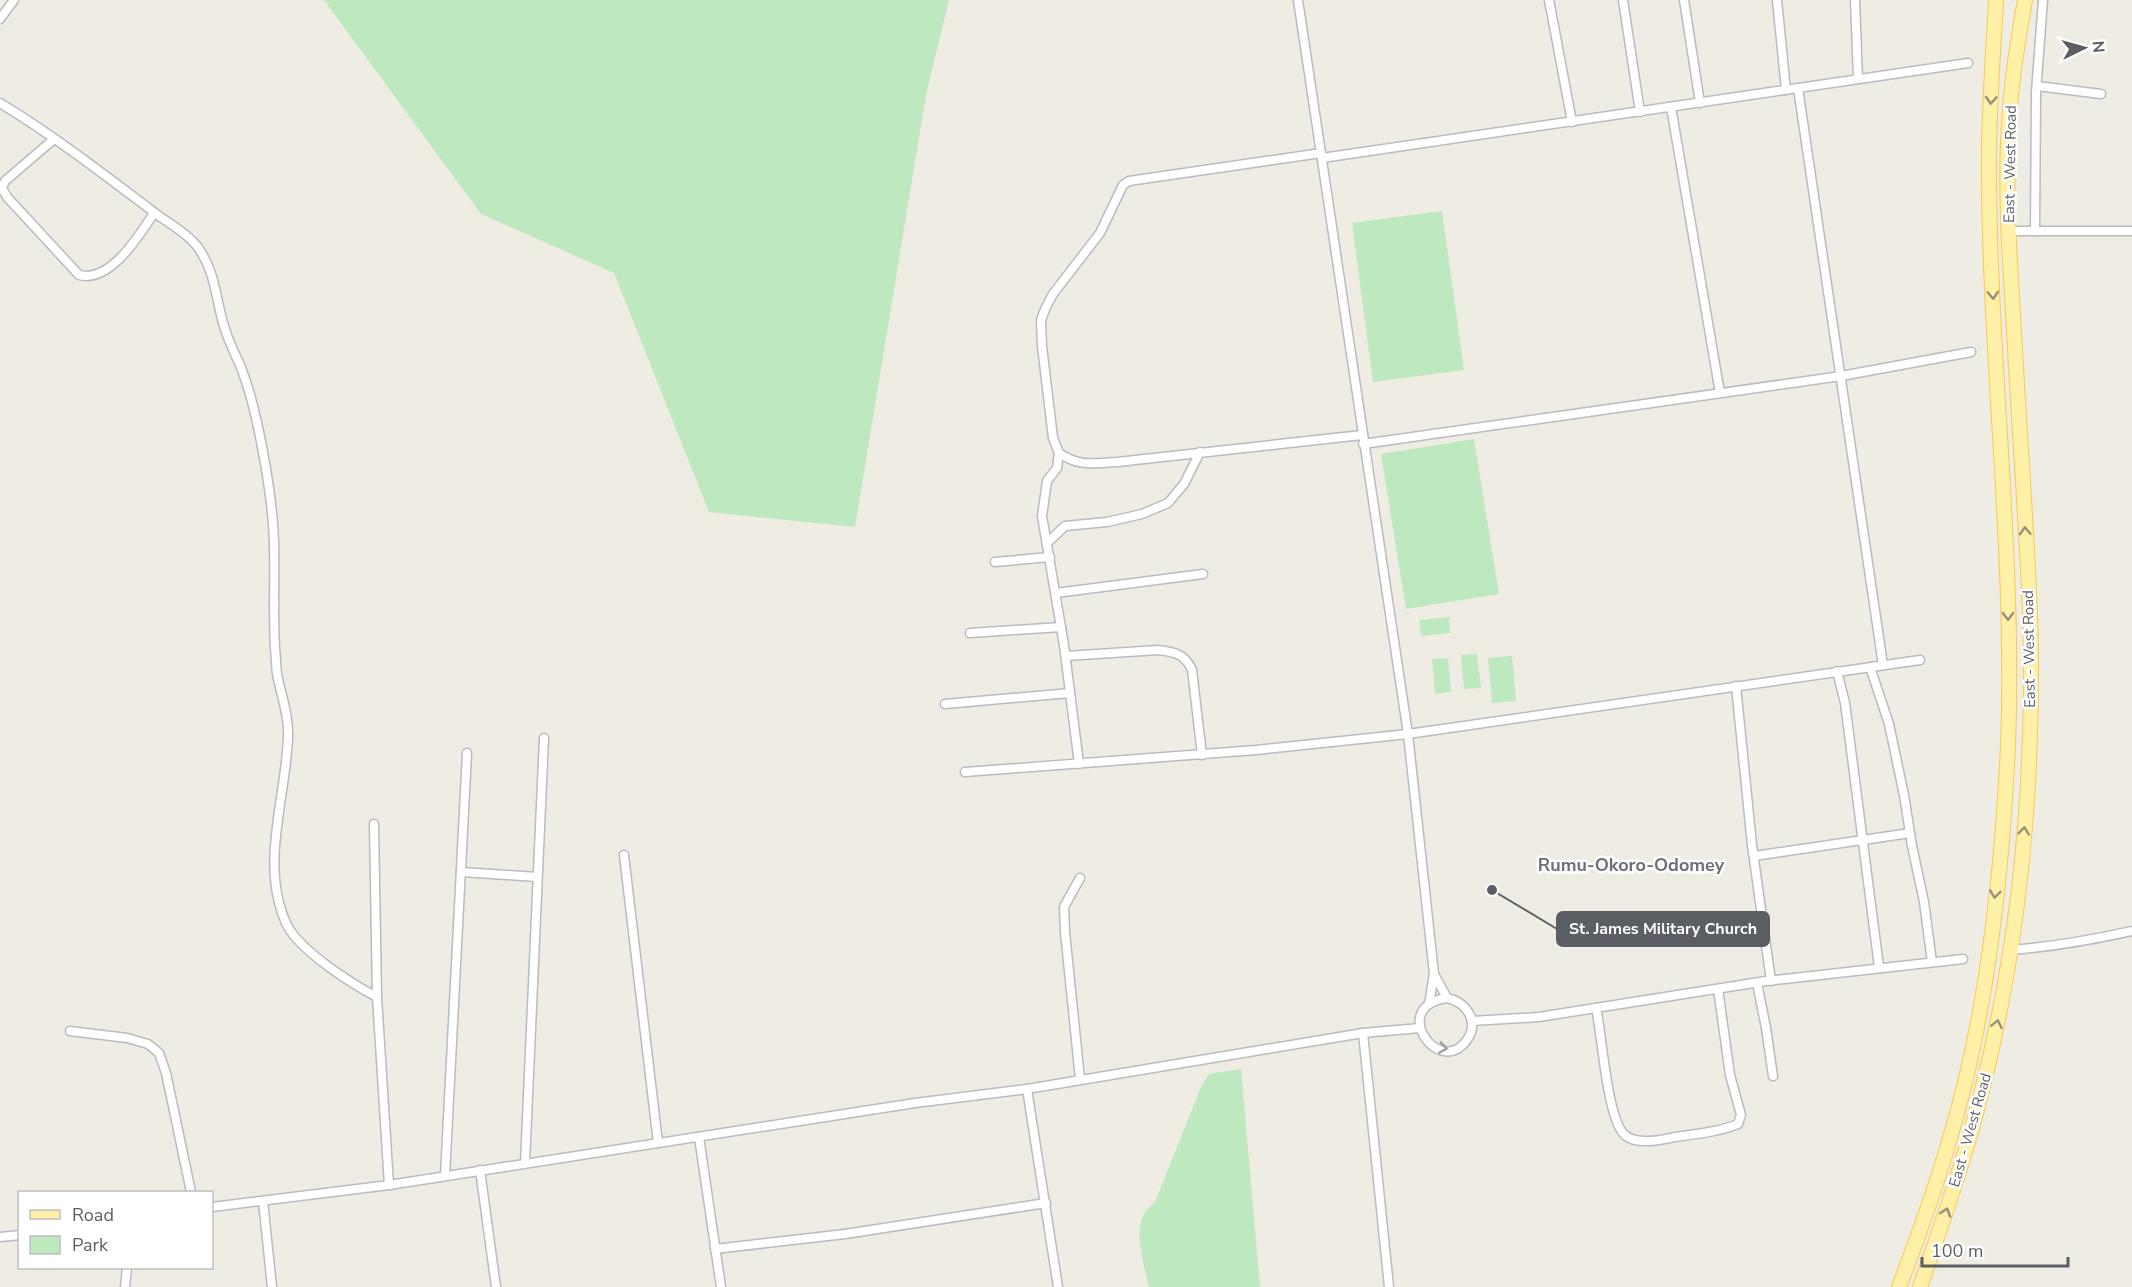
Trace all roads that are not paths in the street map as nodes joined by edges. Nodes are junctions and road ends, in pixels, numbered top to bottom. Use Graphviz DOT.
graph roads {
  1 [pos="14,0"];
  2 [pos="1298,0"];
  3 [pos="1549,0"];
  4 [pos="1623,0"];
  5 [pos="1684,0"];
  6 [pos="1777,0"];
  7 [pos="1855,0"];
  8 [pos="1996,0"];
  9 [pos="2003,0"];
  10 [pos="2023,0"];
  11 [pos="2043,0"];
  12 [pos="0,19"];
  13 [pos="1993,58"];
  14 [pos="1968,63"];
  15 [pos="1858,79"];
  16 [pos="2037,86"];
  17 [pos="1798,88"];
  18 [pos="1786,90"];
  19 [pos="2101,94"];
  20 [pos="0,103"];
  21 [pos="1700,103"];
  22 [pos="1671,107"];
  23 [pos="1640,112"];
  24 [pos="1572,122"];
  25 [pos="54,139"];
  26 [pos="1321,156"];
  27 [pos="154,213"];
  28 [pos="2009,231"];
  29 [pos="2035,231"];
  30 [pos="2132,231"];
  31 [pos="1971,351"];
  32 [pos="1841,376"];
  33 [pos="1720,393"];
  34 [pos="1362,440"];
  35 [pos="1200,452"];
  36 [pos="1059,453"];
  37 [pos="1047,543"];
  38 [pos="1050,557"];
  39 [pos="995,562"];
  40 [pos="2027,567"];
  41 [pos="2007,568"];
  42 [pos="1203,574"];
  43 [pos="1056,593"];
  44 [pos="1062,627"];
  45 [pos="970,633"];
  46 [pos="1066,656"];
  47 [pos="1920,660"];
  48 [pos="1883,665"];
  49 [pos="1870,667"];
  50 [pos="1837,672"];
  51 [pos="1736,686"];
  52 [pos="1070,693"];
  53 [pos="945,704"];
  54 [pos="1408,735"];
  55 [pos="544,738"];
  56 [pos="467,753"];
  57 [pos="1202,755"];
  58 [pos="1079,764"];
  59 [pos="964,772"];
  60 [pos="374,824"];
  61 [pos="1910,833"];
  62 [pos="1862,840"];
  63 [pos="624,855"];
  64 [pos="1754,856"];
  65 [pos="462,872"];
  66 [pos="537,877"];
  67 [pos="1080,878"];
  68 [pos="2132,931"];
  69 [pos="2010,950"];
  70 [pos="1963,959"];
  71 [pos="1932,962"];
  72 [pos="1879,967"];
  73 [pos="1434,974"];
  74 [pos="1771,981"];
  75 [pos="1756,983"];
  76 [pos="1718,989"];
  77 [pos="377,997"];
  78 [pos="1447,998"];
  79 [pos="1429,1004"];
  80 [pos="1596,1008"];
  81 [pos="1472,1021"];
  82 [pos="1420,1028"];
  83 [pos="70,1031"];
  84 [pos="1363,1033"];
  85 [pos="1773,1076"];
  86 [pos="1080,1079"];
  87 [pos="1027,1089"];
  88 [pos="699,1137"];
  89 [pos="658,1143"];
  90 [pos="525,1163"];
  91 [pos="480,1170"];
  92 [pos="446,1176"];
  93 [pos="389,1185"];
  94 [pos="191,1191"];
  95 [pos="263,1200"];
  96 [pos="1046,1203"];
  97 [pos="213,1207"];
  98 [pos="18,1235"];
  99 [pos="0,1238"];
  100 [pos="715,1249"];
  101 [pos="127,1269"];
  102 [pos="125,1287"];
  103 [pos="272,1287"];
  104 [pos="496,1287"];
  105 [pos="721,1287"];
  106 [pos="1058,1287"];
  107 [pos="1389,1287"];
  108 [pos="1899,1287"];
  109 [pos="1920,1287"];
  1 -- 12 [label="street"];
  2 -- 26 [label="street"];
  3 -- 24 [label="street"];
  4 -- 23 [label="street"];
  5 -- 21 [label="street"];
  6 -- 18 [label="street"];
  7 -- 15 [label="street"];
  8 -- 13 [label="main road, East - West Road"];
  9 -- 13 [label="main road"];
  10 -- 28 [label="main road, East - West Road"];
  11 -- 16 [label="street"];
  13 -- 41 [label="main road, East - West Road, one-way"];
  14 -- 15 [label="street"];
  15 -- 17 [label="street"];
  16 -- 19 [label="street"];
  16 -- 29 [label="street"];
  17 -- 18 [label="street"];
  17 -- 32 [label="street"];
  18 -- 21 [label="street"];
  20 -- 25 [label="street"];
  21 -- 22 [label="street"];
  22 -- 23 [label="street"];
  22 -- 33 [label="street"];
  23 -- 24 [label="street"];
  24 -- 26 [label="street"];
  25 -- 27 [label="street"];
  25 -- 27 [label="street"];
  26 -- 34 [label="street"];
  26 -- 36 [label="street"];
  27 -- 77 [label="street"];
  28 -- 29 [label="street"];
  40 -- 28 [label="main road, East - West Road, one-way"];
  29 -- 30 [label="street"];
  31 -- 32 [label="street"];
  32 -- 33 [label="street"];
  32 -- 48 [label="street"];
  33 -- 34 [label="street"];
  34 -- 35 [label="street"];
  34 -- 54 [label="street"];
  35 -- 36 [label="street"];
  35 -- 37 [label="street"];
  36 -- 37 [label="street"];
  37 -- 38 [label="street"];
  38 -- 39 [label="street"];
  38 -- 43 [label="street"];
  40 -- 41 [label="main road"];
  69 -- 40 [label="main road, East - West Road, one-way"];
  41 -- 108 [label="main road, East - West Road, one-way"];
  42 -- 43 [label="street"];
  43 -- 44 [label="street"];
  44 -- 45 [label="street"];
  44 -- 46 [label="street"];
  46 -- 52 [label="street"];
  46 -- 57 [label="street"];
  47 -- 48 [label="street"];
  48 -- 49 [label="street"];
  49 -- 50 [label="street"];
  49 -- 61 [label="street"];
  50 -- 51 [label="street"];
  50 -- 62 [label="street"];
  51 -- 54 [label="street"];
  51 -- 64 [label="street"];
  52 -- 53 [label="street"];
  52 -- 58 [label="street"];
  54 -- 57 [label="street"];
  54 -- 73 [label="street"];
  55 -- 66 [label="street"];
  56 -- 65 [label="street"];
  57 -- 58 [label="street"];
  58 -- 59 [label="street"];
  60 -- 77 [label="street"];
  61 -- 62 [label="street"];
  61 -- 71 [label="street"];
  62 -- 64 [label="street"];
  62 -- 72 [label="street"];
  63 -- 89 [label="street"];
  64 -- 74 [label="street"];
  65 -- 66 [label="street"];
  65 -- 92 [label="street"];
  66 -- 90 [label="street"];
  67 -- 86 [label="street"];
  68 -- 69 [label="street"];
  109 -- 69 [label="main road, East - West Road, one-way"];
  70 -- 71 [label="street"];
  71 -- 72 [label="street"];
  72 -- 74 [label="street"];
  73 -- 78 [label="street"];
  73 -- 79 [label="street"];
  74 -- 75 [label="street"];
  75 -- 76 [label="street"];
  75 -- 85 [label="street"];
  76 -- 80 [label="street"];
  76 -- 80 [label="street"];
  77 -- 93 [label="street"];
  78 -- 79 [label="street"];
  78 -- 81 [label="street"];
  79 -- 82 [label="street"];
  80 -- 81 [label="street"];
  82 -- 81 [label="street, one-way"];
  82 -- 84 [label="street"];
  83 -- 94 [label="street"];
  84 -- 86 [label="street"];
  84 -- 107 [label="street"];
  86 -- 87 [label="street"];
  87 -- 88 [label="street"];
  87 -- 96 [label="street"];
  88 -- 89 [label="street"];
  88 -- 100 [label="street"];
  89 -- 90 [label="street"];
  90 -- 91 [label="street"];
  91 -- 92 [label="street"];
  91 -- 104 [label="street"];
  92 -- 93 [label="street"];
  93 -- 95 [label="street"];
  95 -- 97 [label="street"];
  95 -- 103 [label="street"];
  96 -- 100 [label="street"];
  96 -- 106 [label="street"];
  98 -- 99 [label="street"];
  100 -- 105 [label="street"];
  101 -- 102 [label="street"];
}
